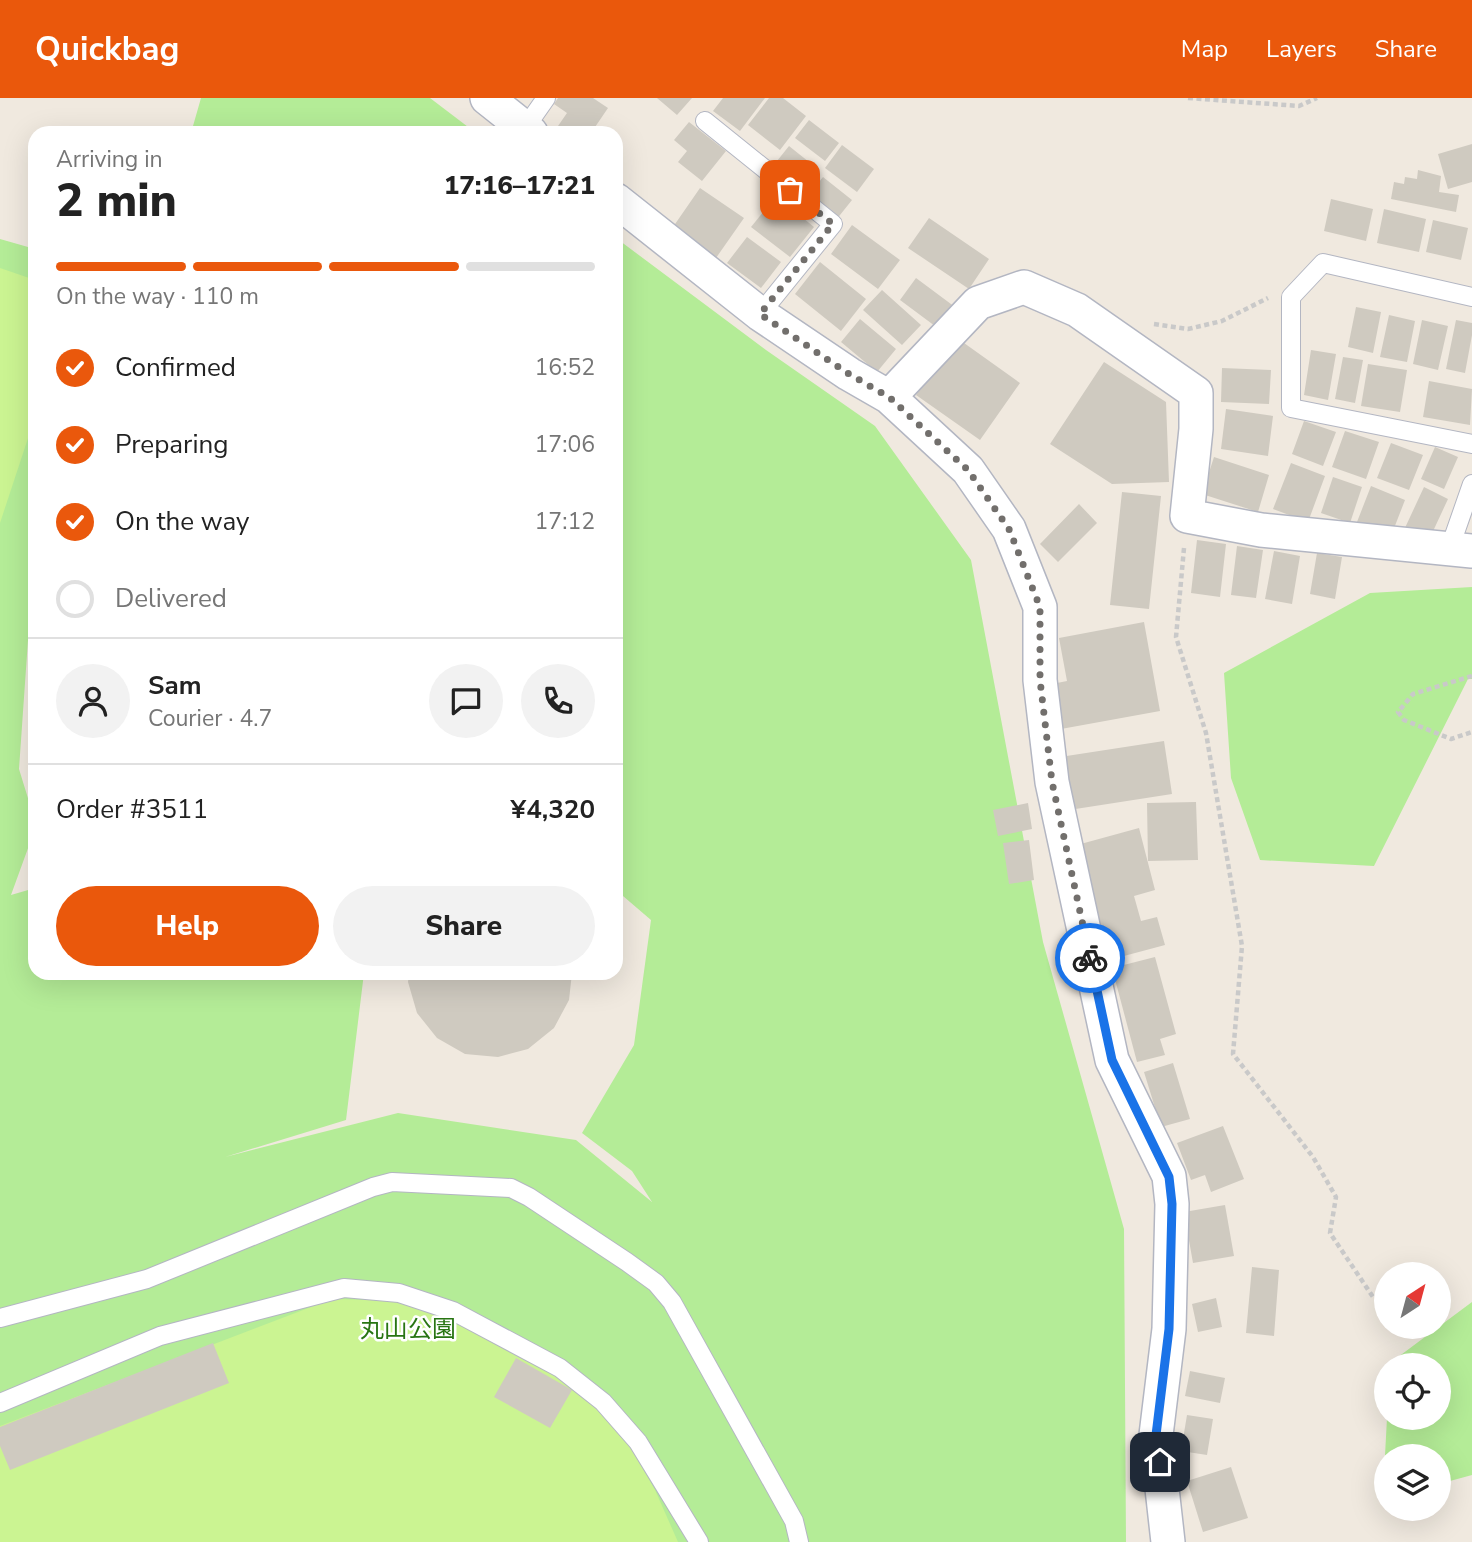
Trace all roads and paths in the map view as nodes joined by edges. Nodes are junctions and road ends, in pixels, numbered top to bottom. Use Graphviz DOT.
graph roads {
  1 [pos="487,98"];
  2 [pos="546,98"];
  3 [pos="1188,98"];
  4 [pos="1317,98"];
  5 [pos="705,121"];
  6 [pos="523,126"];
  7 [pos="530,126"];
  8 [pos="623,206"];
  9 [pos="1291,297"];
  10 [pos="1472,297"];
  11 [pos="760,314"];
  12 [pos="1112,334"];
  13 [pos="889,397"];
  14 [pos="1472,444"];
  15 [pos="1472,484"];
  16 [pos="1187,516"];
  17 [pos="1461,550"];
  18 [pos="1472,676"];
  19 [pos="1472,732"];
  20 [pos="1373,1297"];
  21 [pos="0,1318"];
  22 [pos="0,1403"];
  23 [pos="698,1542"];
  24 [pos="799,1542"];
  25 [pos="1168,1542"];
  1 -- 6 [label="street"];
  2 -- 7 [label="lane"];
  3 -- 4 [label="path"];
  5 -- 11 [label="lane"];
  8 -- 11 [label="street"];
  9 -- 10 [label="lane"];
  9 -- 12 [label="path"];
  9 -- 14 [label="lane"];
  11 -- 13 [label="street"];
  12 -- 13 [label="street"];
  12 -- 16 [label="street"];
  13 -- 25 [label="street"];
  15 -- 17 [label="lane"];
  16 -- 17 [label="street"];
  16 -- 20 [label="path"];
  18 -- 19 [label="path"];
  21 -- 24 [label="lane"];
  22 -- 23 [label="lane"];
}
